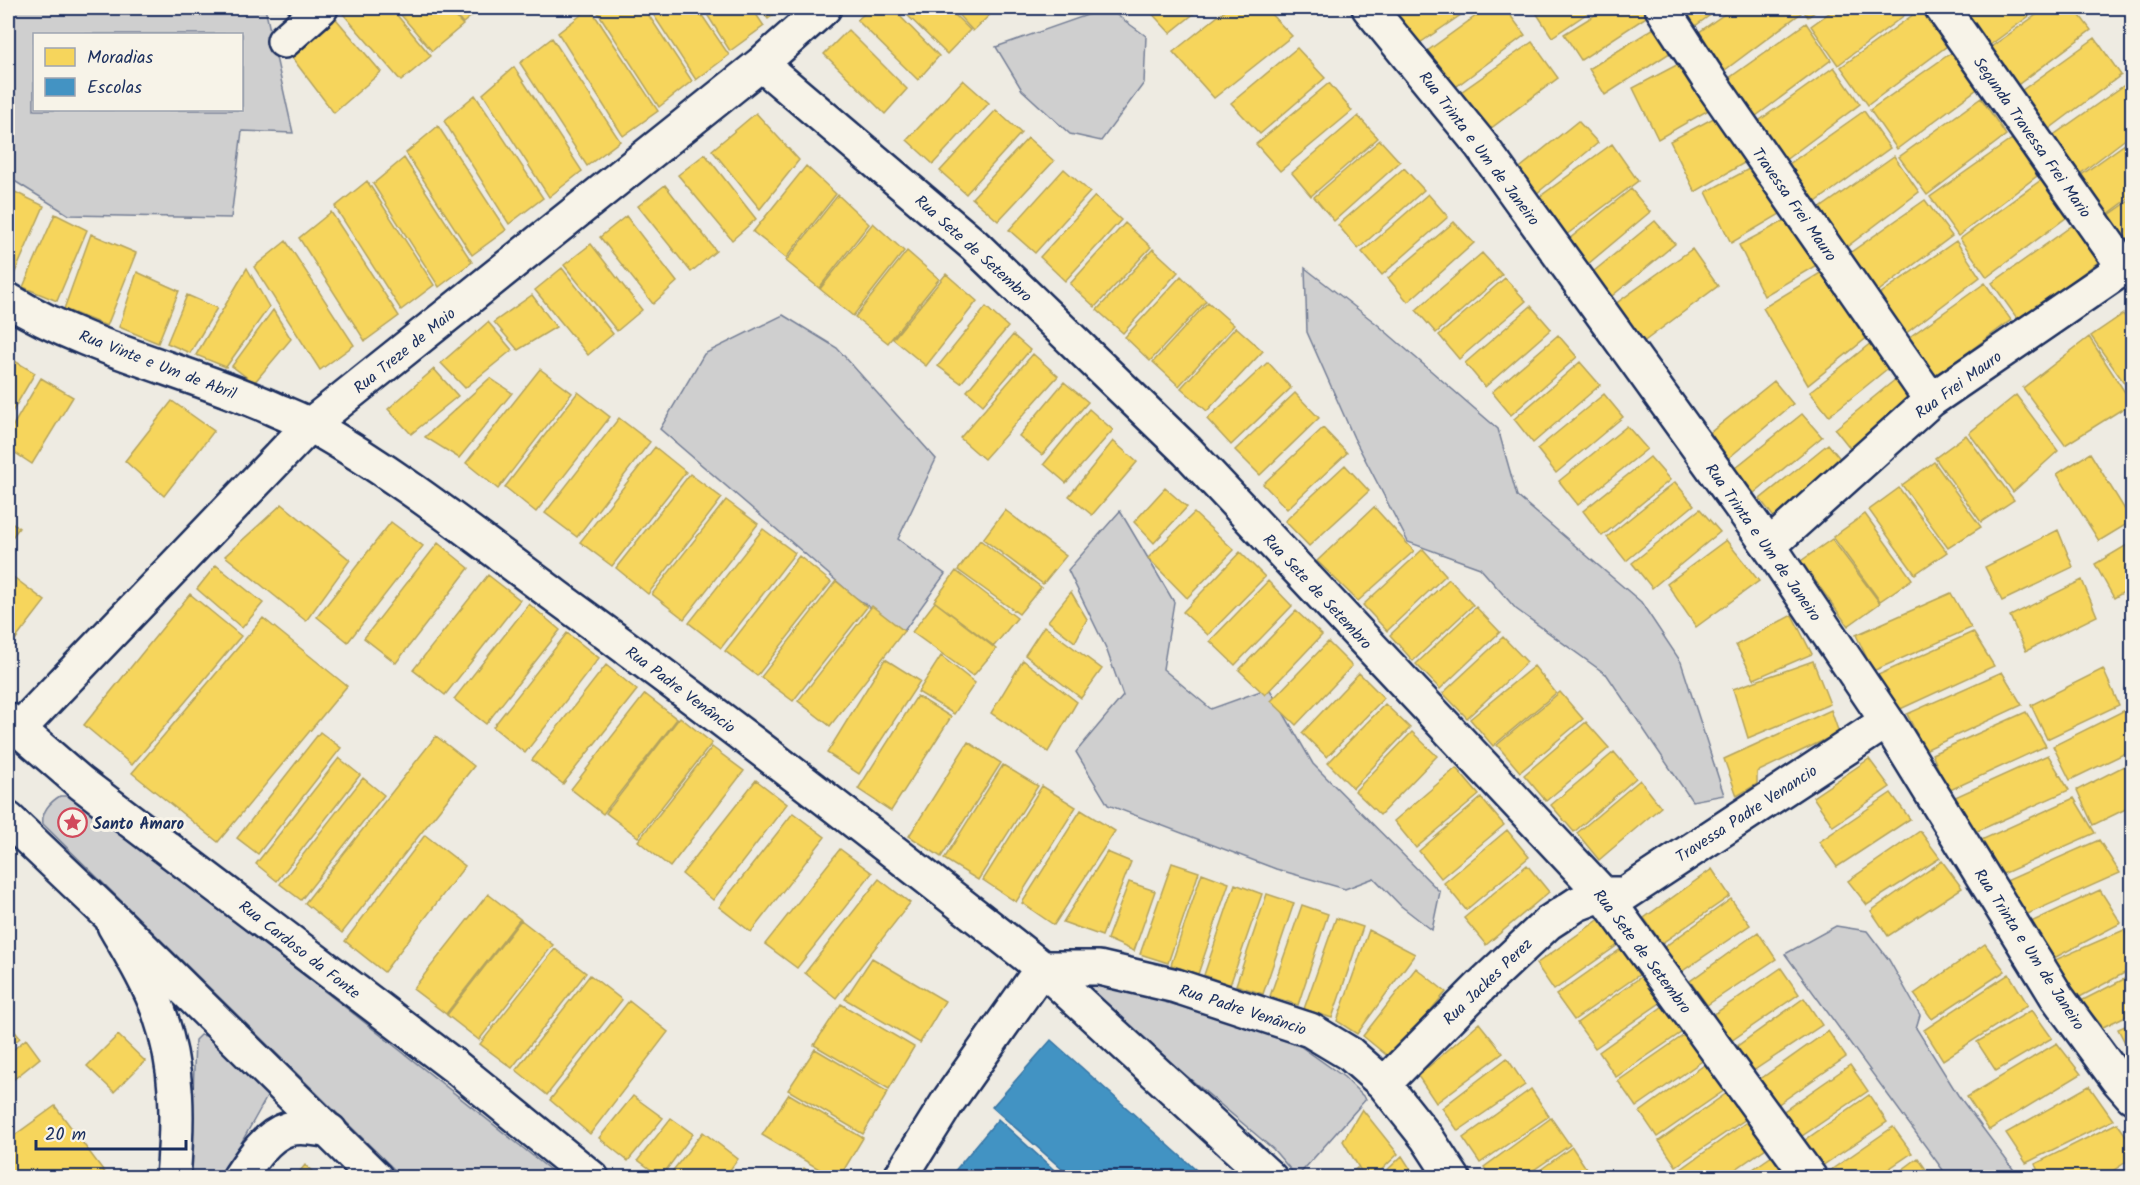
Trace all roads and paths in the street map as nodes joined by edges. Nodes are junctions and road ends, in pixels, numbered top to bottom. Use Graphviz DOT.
graph roads {
  1 [pos="321,8"];
  2 [pos="824,8"];
  3 [pos="1369,8"];
  4 [pos="1662,8"];
  5 [pos="1942,8"];
  6 [pos="284,41"];
  7 [pos="761,64"];
  8 [pos="2128,265"];
  9 [pos="8,300"];
  10 [pos="1931,400"];
  11 [pos="310,425"];
  12 [pos="1769,546"];
  13 [pos="1887,722"];
  14 [pos="11,730"];
  15 [pos="8,819"];
  16 [pos="1602,894"];
  17 [pos="109,915"];
  18 [pos="1042,968"];
  19 [pos="1384,1084"];
  20 [pos="2133,1096"];
  21 [pos="330,1131"];
  22 [pos="173,1178"];
  23 [pos="239,1178"];
  24 [pos="376,1178"];
  25 [pos="592,1178"];
  26 [pos="900,1178"];
  27 [pos="1270,1178"];
  28 [pos="1453,1178"];
  29 [pos="1810,1178"];
  1 -- 6 [label="street"];
  2 -- 7 [label="street, Rua Treze de Maio"];
  3 -- 12 [label="street, Rua Trinta e Um de Janeiro"];
  4 -- 10 [label="street, Travessa Frei Mauro"];
  5 -- 8 [label="street, Segunda Travessa Frei Mario"];
  7 -- 11 [label="street, Rua Treze de Maio"];
  7 -- 16 [label="street, Rua Sete de Setembro"];
  8 -- 10 [label="street, Rua Frei Mauro"];
  9 -- 11 [label="street, Rua Vinte e Um de Abril"];
  10 -- 12 [label="street, Rua Frei Mauro"];
  11 -- 14 [label="street, Rua Treze de Maio"];
  11 -- 18 [label="street, Rua Padre Venâncio"];
  12 -- 13 [label="street, Rua Trinta e Um de Janeiro"];
  13 -- 16 [label="street, Travessa Padre Venancio"];
  13 -- 20 [label="street, Rua Trinta e Um de Janeiro"];
  14 -- 25 [label="street, Rua Cardoso da Fonte"];
  15 -- 17 [label="street"];
  16 -- 19 [label="street, Rua Jackes Perez"];
  16 -- 29 [label="street, Rua Sete de Setembro"];
  17 -- 21 [label="street"];
  17 -- 22 [label="street"];
  18 -- 19 [label="street, Rua Padre Venâncio"];
  18 -- 26 [label="street"];
  18 -- 27 [label="street, Rua Padre Venâncio"];
  19 -- 28 [label="street, Rua Padre Venâncio"];
  21 -- 23 [label="street"];
  21 -- 24 [label="street"];
}
